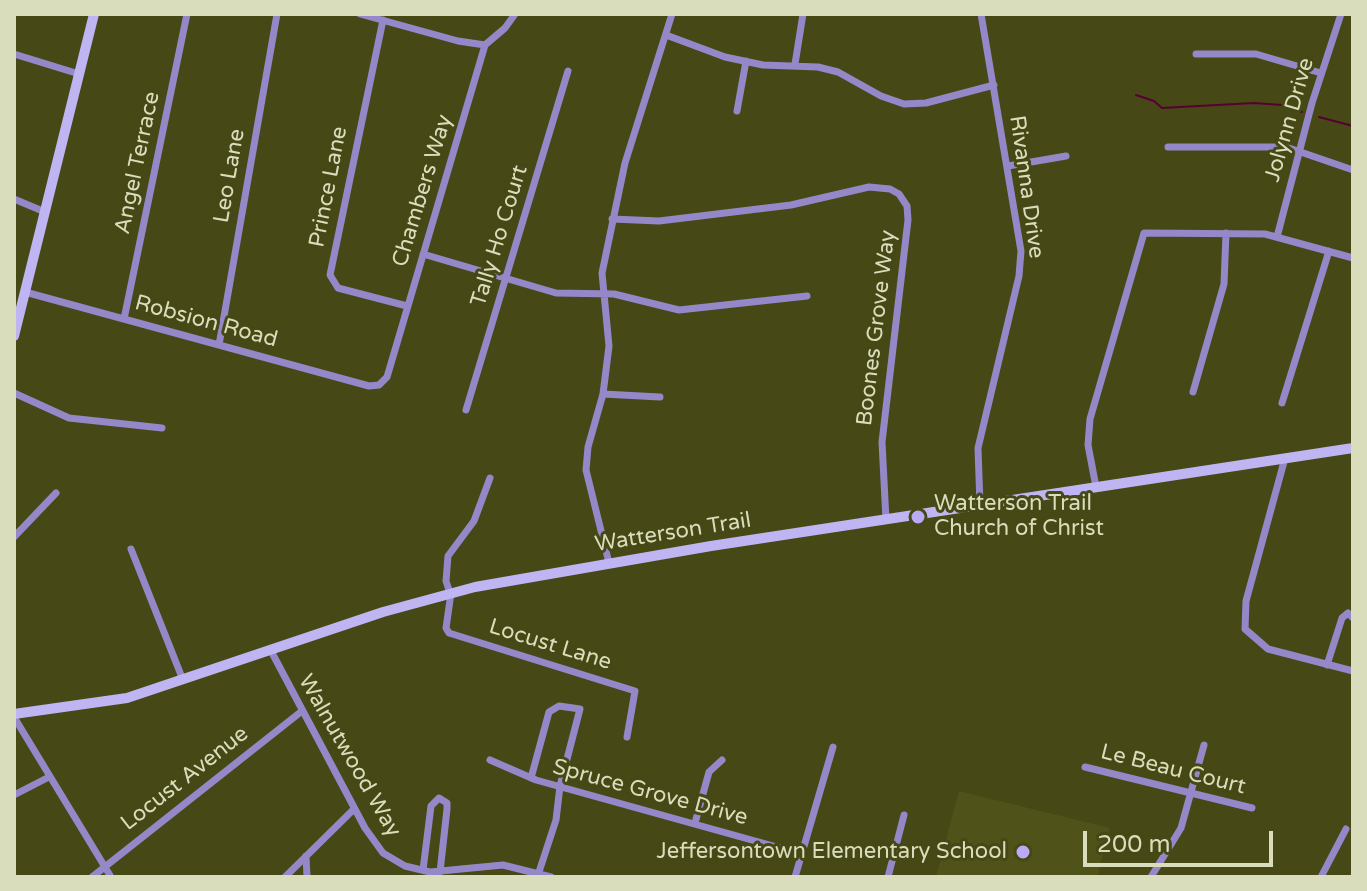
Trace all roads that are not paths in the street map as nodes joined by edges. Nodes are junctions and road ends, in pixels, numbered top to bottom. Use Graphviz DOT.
graph roads {
  1 [pos="94,14"];
  2 [pos="187,14"];
  3 [pos="277,14"];
  4 [pos="360,14"];
  5 [pos="515,14"];
  6 [pos="672,14"];
  7 [pos="803,14"];
  8 [pos="981,14"];
  9 [pos="1341,14"];
  10 [pos="383,20"];
  11 [pos="666,35"];
  12 [pos="485,45"];
  13 [pos="14,54"];
  14 [pos="1196,54"];
  15 [pos="746,61"];
  16 [pos="795,64"];
  17 [pos="568,71"];
  18 [pos="1321,73"];
  19 [pos="79,74"];
  20 [pos="994,85"];
  21 [pos="737,111"];
  22 [pos="1168,147"];
  23 [pos="1299,151"];
  24 [pos="1066,156"];
  25 [pos="1008,166"];
  26 [pos="1353,170"];
  27 [pos="14,199"];
  28 [pos="45,212"];
  29 [pos="612,219"];
  30 [pos="1226,233"];
  31 [pos="1277,237"];
  32 [pos="1329,251"];
  33 [pos="423,254"];
  34 [pos="1353,258"];
  35 [pos="506,279"];
  36 [pos="25,292"];
  37 [pos="601,293"];
  38 [pos="807,296"];
  39 [pos="407,306"];
  40 [pos="124,319"];
  41 [pos="14,336"];
  42 [pos="219,345"];
  43 [pos="377,386"];
  44 [pos="1193,392"];
  45 [pos="14,393"];
  46 [pos="603,394"];
  47 [pos="660,397"];
  48 [pos="1282,403"];
  49 [pos="466,410"];
  50 [pos="162,428"];
  51 [pos="1353,448"];
  52 [pos="1285,458"];
  53 [pos="490,478"];
  54 [pos="1096,487"];
  55 [pos="56,493"];
  56 [pos="980,505"];
  57 [pos="886,520"];
  58 [pos="14,537"];
  59 [pos="131,549"];
  60 [pos="609,563"];
  61 [pos="451,593"];
  62 [pos="1353,620"];
  63 [pos="270,649"];
  64 [pos="1327,665"];
  65 [pos="1353,671"];
  66 [pos="183,680"];
  67 [pos="302,711"];
  68 [pos="14,716"];
  69 [pos="627,737"];
  70 [pos="1204,745"];
  71 [pos="833,747"];
  72 [pos="490,760"];
  73 [pos="722,760"];
  74 [pos="1085,767"];
  75 [pos="49,777"];
  76 [pos="531,778"];
  77 [pos="560,786"];
  78 [pos="1191,793"];
  79 [pos="14,795"];
  80 [pos="1252,808"];
  81 [pos="354,809"];
  82 [pos="904,815"];
  83 [pos="695,823"];
  84 [pos="1346,829"];
  85 [pos="802,854"];
  86 [pos="306,856"];
  87 [pos="102,866"];
  88 [pos="423,870"];
  89 [pos="440,872"];
  90 [pos="538,875"];
  91 [pos="92,877"];
  92 [pos="111,877"];
  93 [pos="285,877"];
  94 [pos="307,877"];
  95 [pos="551,877"];
  96 [pos="795,877"];
  97 [pos="888,877"];
  98 [pos="1151,877"];
  99 [pos="1321,877"];
  1 -- 19 [label="main road"];
  2 -- 40 [label="street, Angel Terrace"];
  3 -- 42 [label="street, Leo Lane"];
  4 -- 10 [label="street"];
  5 -- 12 [label="street, Chambers Way"];
  6 -- 11 [label="street"];
  7 -- 16 [label="street"];
  8 -- 20 [label="street, Rivanna Drive"];
  9 -- 18 [label="street, Jolynn Drive"];
  10 -- 12 [label="street"];
  10 -- 39 [label="street, Prince Lane"];
  11 -- 15 [label="street"];
  11 -- 29 [label="street"];
  12 -- 33 [label="street, Chambers Way"];
  13 -- 19 [label="street"];
  14 -- 18 [label="street"];
  15 -- 16 [label="street"];
  15 -- 21 [label="street"];
  16 -- 20 [label="street"];
  17 -- 35 [label="street, Tally Ho Court"];
  18 -- 23 [label="street, Jolynn Drive"];
  19 -- 28 [label="main road"];
  20 -- 25 [label="street, Rivanna Drive"];
  22 -- 23 [label="street"];
  23 -- 26 [label="street"];
  23 -- 31 [label="street, Jolynn Drive"];
  24 -- 25 [label="street"];
  25 -- 56 [label="street, Rivanna Drive"];
  27 -- 28 [label="street"];
  28 -- 36 [label="main road"];
  29 -- 37 [label="street"];
  29 -- 57 [label="street, Boones Grove Way"];
  30 -- 31 [label="street"];
  30 -- 44 [label="street"];
  30 -- 54 [label="street"];
  31 -- 32 [label="street"];
  32 -- 34 [label="street"];
  32 -- 48 [label="street"];
  33 -- 35 [label="street"];
  33 -- 39 [label="street, Chambers Way"];
  35 -- 37 [label="street"];
  35 -- 49 [label="street, Tally Ho Court"];
  36 -- 40 [label="street, Robsion Road"];
  36 -- 41 [label="main road"];
  37 -- 38 [label="street"];
  37 -- 46 [label="street"];
  39 -- 43 [label="street, Chambers Way"];
  40 -- 42 [label="street, Robsion Road"];
  42 -- 43 [label="street, Robsion Road"];
  45 -- 50 [label="street"];
  46 -- 47 [label="street"];
  46 -- 60 [label="street"];
  51 -- 52 [label="main road, Watterson Trail"];
  52 -- 54 [label="main road, Watterson Trail"];
  52 -- 64 [label="street"];
  53 -- 61 [label="street"];
  54 -- 56 [label="main road, Watterson Trail"];
  55 -- 58 [label="street"];
  56 -- 57 [label="main road, Watterson Trail"];
  57 -- 60 [label="main road, Watterson Trail"];
  59 -- 66 [label="street"];
  60 -- 61 [label="main road, Watterson Trail"];
  61 -- 63 [label="main road, Watterson Trail"];
  61 -- 69 [label="street, Locust Lane"];
  62 -- 64 [label="street"];
  63 -- 66 [label="main road, Watterson Trail"];
  63 -- 67 [label="street, Walnutwood Way"];
  64 -- 65 [label="street"];
  66 -- 68 [label="main road, Watterson Trail"];
  67 -- 81 [label="street, Walnutwood Way"];
  67 -- 87 [label="street, Locust Avenue"];
  68 -- 75 [label="street"];
  70 -- 78 [label="street"];
  71 -- 85 [label="street"];
  72 -- 76 [label="street, Spruce Grove Drive"];
  73 -- 83 [label="street"];
  74 -- 78 [label="street, Le Beau Court"];
  75 -- 79 [label="street"];
  75 -- 87 [label="street"];
  76 -- 77 [label="street, Spruce Grove Drive"];
  76 -- 77 [label="street"];
  77 -- 83 [label="street, Spruce Grove Drive"];
  77 -- 90 [label="street"];
  78 -- 80 [label="street, Le Beau Court"];
  78 -- 98 [label="street"];
  81 -- 86 [label="street"];
  81 -- 88 [label="street, Walnutwood Way"];
  82 -- 97 [label="street"];
  83 -- 85 [label="street, Spruce Grove Drive"];
  84 -- 99 [label="street"];
  85 -- 96 [label="street"];
  86 -- 93 [label="street"];
  86 -- 94 [label="street"];
  87 -- 91 [label="street, Locust Avenue"];
  87 -- 92 [label="street"];
  88 -- 89 [label="street, Walnutwood Way"];
  88 -- 89 [label="street"];
  89 -- 90 [label="street, Walnutwood Way"];
  90 -- 95 [label="street, Walnutwood Way"];
}
